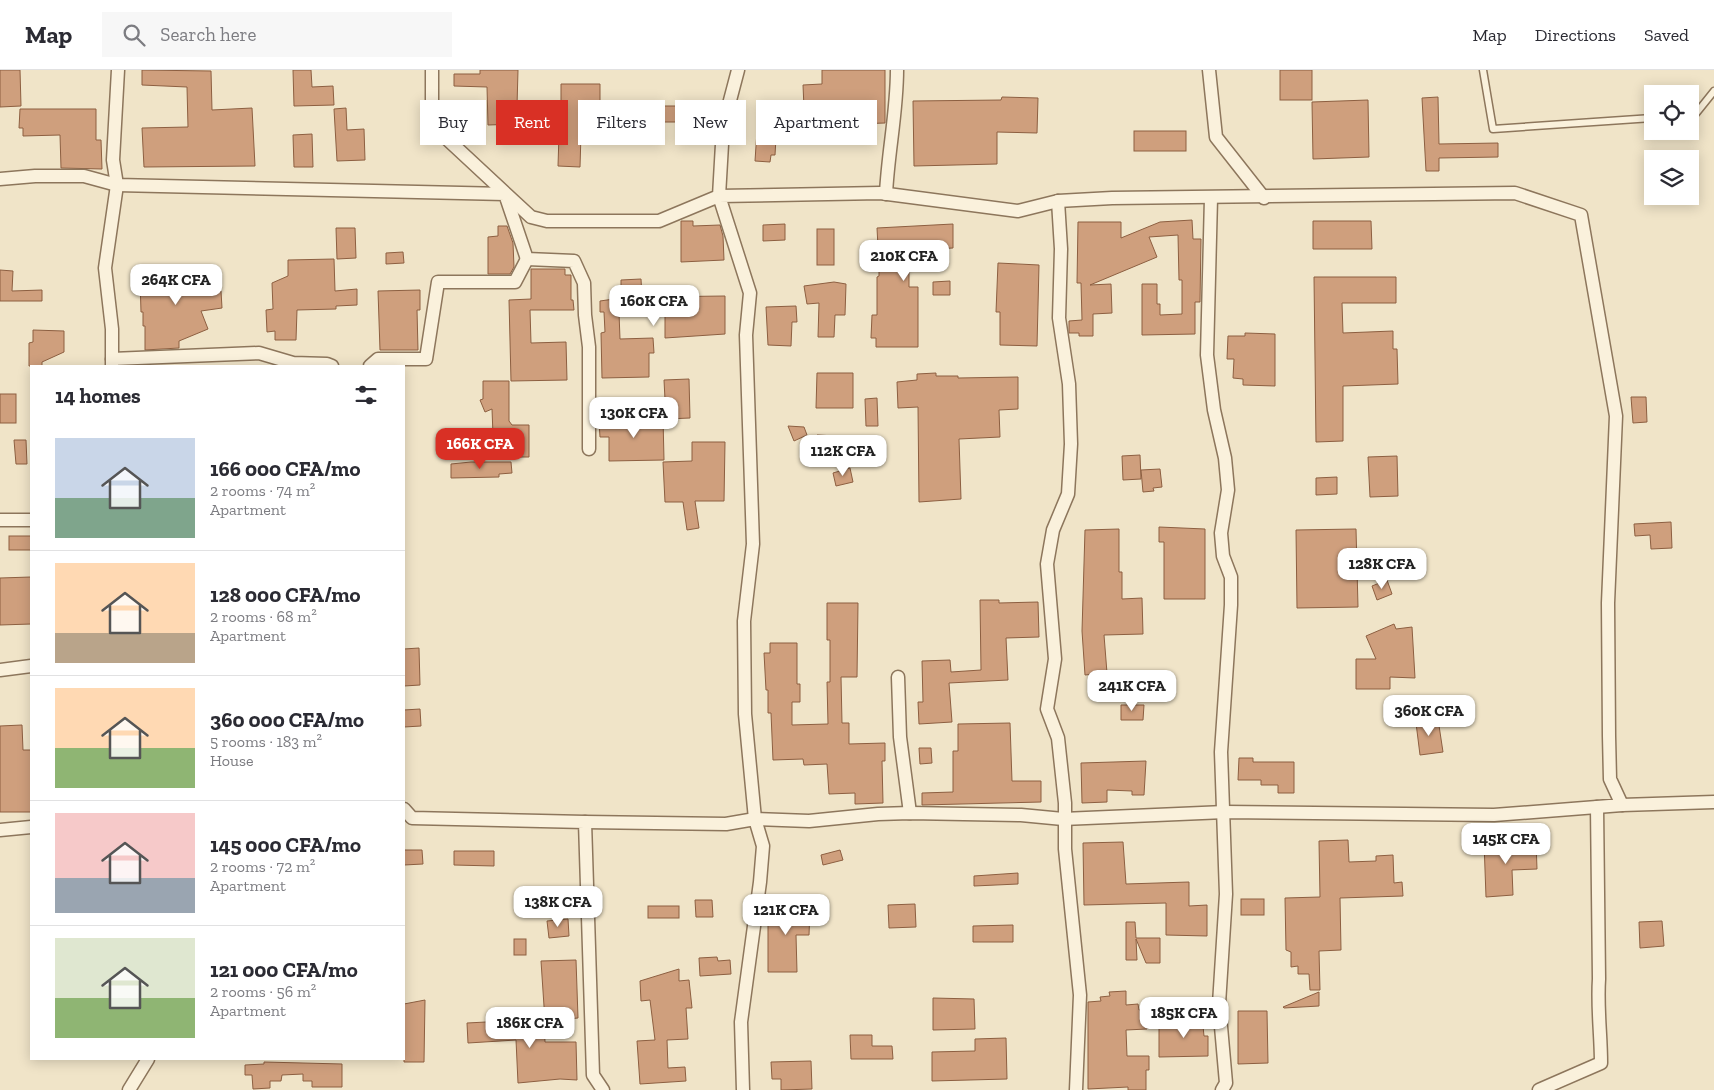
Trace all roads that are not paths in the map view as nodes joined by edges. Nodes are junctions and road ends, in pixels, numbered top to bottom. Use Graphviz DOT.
graph roads {
  1 [pos="118,70"];
  2 [pos="432,70"];
  3 [pos="738,70"];
  4 [pos="898,70"];
  5 [pos="1210,70"];
  6 [pos="1483,70"];
  7 [pos="1714,91"];
  8 [pos="1699,110"];
  9 [pos="1644,119"];
  10 [pos="0,179"];
  11 [pos="118,185"];
  12 [pos="505,194"];
  13 [pos="886,194"];
  14 [pos="719,196"];
  15 [pos="1211,198"];
  16 [pos="1264,198"];
  17 [pos="1058,201"];
  18 [pos="527,259"];
  19 [pos="112,363"];
  20 [pos="329,365"];
  21 [pos="371,365"];
  22 [pos="590,450"];
  23 [pos="0,520"];
  24 [pos="30,520"];
  25 [pos="30,666"];
  26 [pos="0,670"];
  27 [pos="898,677"];
  28 [pos="1714,802"];
  29 [pos="1622,805"];
  30 [pos="1597,807"];
  31 [pos="1225,812"];
  32 [pos="910,814"];
  33 [pos="406,815"];
  34 [pos="755,819"];
  35 [pos="1063,820"];
  36 [pos="585,822"];
  37 [pos="30,827"];
  38 [pos="0,830"];
  39 [pos="147,1060"];
  40 [pos="129,1090"];
  41 [pos="603,1090"];
  42 [pos="743,1090"];
  43 [pos="1076,1090"];
  44 [pos="1222,1090"];
  45 [pos="1539,1090"];
  1 -- 11 [label="street"];
  2 -- 12 [label="street"];
  3 -- 14 [label="street"];
  4 -- 13 [label="street"];
  5 -- 16 [label="street"];
  6 -- 9 [label="lane"];
  7 -- 8 [label="lane"];
  10 -- 11 [label="street"];
  11 -- 12 [label="street"];
  11 -- 19 [label="street"];
  12 -- 14 [label="street"];
  12 -- 18 [label="street"];
  13 -- 14 [label="street"];
  13 -- 17 [label="street"];
  14 -- 34 [label="street"];
  15 -- 16 [label="street"];
  15 -- 17 [label="street"];
  15 -- 31 [label="street"];
  16 -- 29 [label="street"];
  17 -- 35 [label="street"];
  18 -- 21 [label="street"];
  18 -- 22 [label="street"];
  19 -- 20 [label="street"];
  23 -- 24 [label="street"];
  25 -- 26 [label="street"];
  27 -- 32 [label="street"];
  28 -- 29 [label="street"];
  29 -- 30 [label="street"];
  30 -- 31 [label="street"];
  30 -- 45 [label="street"];
  31 -- 35 [label="street"];
  31 -- 44 [label="street"];
  32 -- 34 [label="street"];
  32 -- 35 [label="street"];
  33 -- 36 [label="street"];
  34 -- 36 [label="street"];
  34 -- 42 [label="street"];
  35 -- 43 [label="street"];
  36 -- 41 [label="street"];
  37 -- 38 [label="street"];
  39 -- 40 [label="street"];
}
